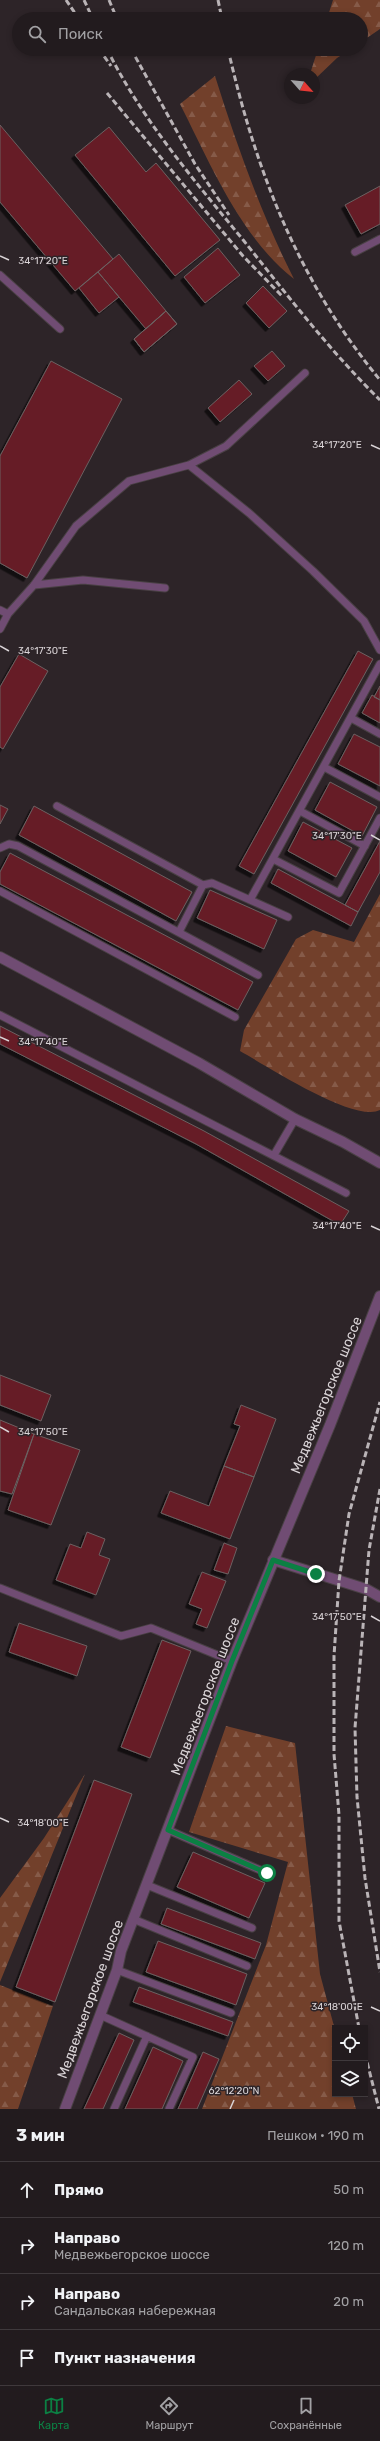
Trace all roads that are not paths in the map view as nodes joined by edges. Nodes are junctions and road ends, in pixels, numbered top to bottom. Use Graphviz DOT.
graph roads {
  1 [pos="380,239"];
  2 [pos="354,252"];
  3 [pos="0,275"];
  4 [pos="60,329"];
  5 [pos="305,373"];
  6 [pos="189,466"];
  7 [pos="34,585"];
  8 [pos="165,588"];
  9 [pos="0,610"];
  10 [pos="8,614"];
  11 [pos="0,629"];
  12 [pos="380,650"];
  13 [pos="380,664"];
  14 [pos="351,718"];
  15 [pos="380,734"];
  16 [pos="324,767"];
  17 [pos="380,798"];
  18 [pos="56,806"];
  19 [pos="300,811"];
  20 [pos="380,818"];
  21 [pos="365,846"];
  22 [pos="0,848"];
  23 [pos="273,859"];
  24 [pos="203,885"];
  25 [pos="0,891"];
  26 [pos="250,900"];
  27 [pos="288,917"];
  28 [pos="179,932"];
  29 [pos="0,957"];
  30 [pos="258,974"];
  31 [pos="0,1015"];
  32 [pos="235,1018"];
  33 [pos="295,1119"];
  34 [pos="274,1155"];
  35 [pos="380,1163"];
  36 [pos="346,1193"];
  37 [pos="380,1296"];
  38 [pos="273,1560"];
  39 [pos="0,1588"];
  40 [pos="380,1597"];
  41 [pos="232,1661"];
  42 [pos="168,1830"];
  43 [pos="267,1873"];
  44 [pos="147,1885"];
  45 [pos="133,1919"];
  46 [pos="252,1928"];
  47 [pos="247,1966"];
  48 [pos="117,1970"];
  49 [pos="231,2013"];
  50 [pos="100,2015"];
  51 [pos="147,2036"];
  52 [pos="65,2109"];
  53 [pos="114,2109"];
  54 [pos="169,2109"];
  1 -- 2 [label="lane"];
  3 -- 4 [label="lane"];
  5 -- 6 [label="lane"];
  6 -- 7 [label="lane"];
  6 -- 12 [label="lane"];
  7 -- 8 [label="lane"];
  7 -- 10 [label="lane"];
  9 -- 10 [label="lane"];
  10 -- 11 [label="lane"];
  13 -- 14 [label="lane"];
  14 -- 15 [label="lane"];
  14 -- 16 [label="lane"];
  16 -- 17 [label="lane"];
  16 -- 19 [label="lane"];
  18 -- 24 [label="lane"];
  19 -- 21 [label="lane"];
  19 -- 23 [label="lane"];
  20 -- 21 [label="lane"];
  21 -- 23 [label="lane"];
  22 -- 28 [label="lane"];
  23 -- 26 [label="lane"];
  24 -- 26 [label="lane"];
  24 -- 28 [label="lane"];
  25 -- 32 [label="lane"];
  26 -- 27 [label="lane"];
  28 -- 30 [label="lane"];
  29 -- 33 [label="street"];
  31 -- 34 [label="lane"];
  33 -- 34 [label="lane"];
  33 -- 35 [label="street"];
  34 -- 36 [label="lane"];
  37 -- 38 [label="street, Медвежьегорское шоссе"];
  38 -- 40 [label="street"];
  38 -- 41 [label="street, Медвежьегорское шоссе"];
  39 -- 41 [label="lane"];
  41 -- 42 [label="street, Медвежьегорское шоссе"];
  42 -- 43 [label="lane"];
  42 -- 44 [label="street, Медвежьегорское шоссе"];
  44 -- 45 [label="street, Медвежьегорское шоссе"];
  44 -- 46 [label="lane"];
  45 -- 47 [label="lane"];
  45 -- 48 [label="street, Медвежьегорское шоссе"];
  48 -- 49 [label="lane"];
  48 -- 50 [label="street, Медвежьегорское шоссе"];
  50 -- 51 [label="lane"];
  50 -- 52 [label="street, Медвежьегорское шоссе"];
  51 -- 53 [label="lane"];
  51 -- 54 [label="lane"];
}
